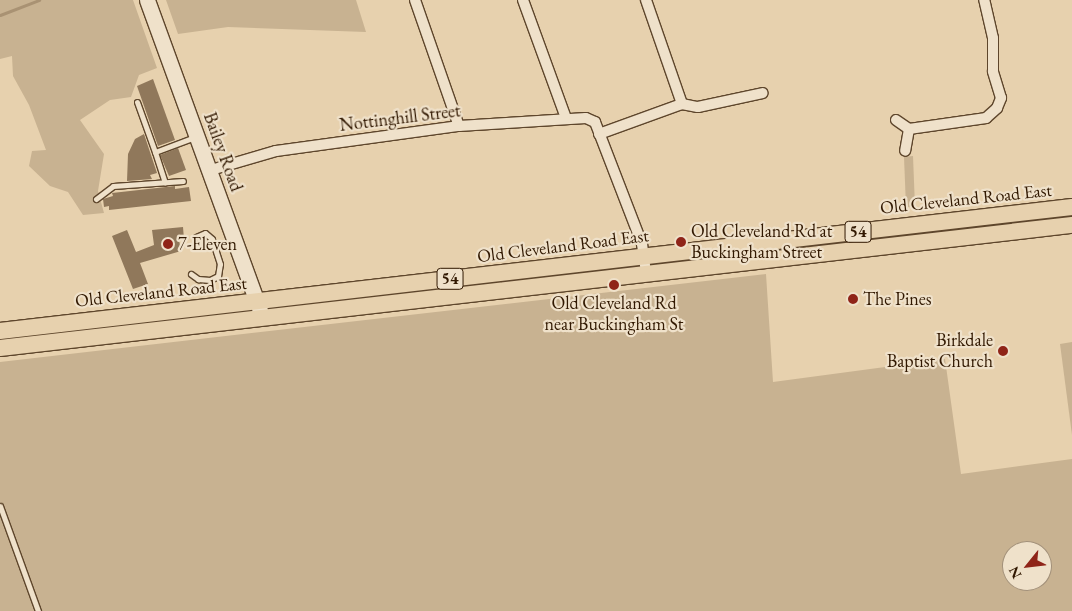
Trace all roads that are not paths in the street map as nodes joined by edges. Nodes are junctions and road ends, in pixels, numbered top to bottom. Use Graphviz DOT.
graph roads {
  1 [pos="147,0"];
  2 [pos="415,0"];
  3 [pos="523,0"];
  4 [pos="646,0"];
  5 [pos="984,0"];
  6 [pos="763,93"];
  7 [pos="137,102"];
  8 [pos="682,104"];
  9 [pos="566,118"];
  10 [pos="896,120"];
  11 [pos="459,126"];
  12 [pos="909,129"];
  13 [pos="599,134"];
  14 [pos="198,136"];
  15 [pos="905,151"];
  16 [pos="155,152"];
  17 [pos="211,170"];
  18 [pos="183,181"];
  19 [pos="166,182"];
  20 [pos="96,199"];
  21 [pos="1072,207"];
  22 [pos="1072,225"];
  23 [pos="196,236"];
  24 [pos="644,256"];
  25 [pos="191,274"];
  26 [pos="646,274"];
  27 [pos="259,309"];
  28 [pos="0,331"];
  29 [pos="0,348"];
  30 [pos="0,506"];
  31 [pos="38,611"];
  1 -- 14 [label="street, Bailey Road"];
  2 -- 11 [label="street"];
  3 -- 9 [label="street"];
  4 -- 8 [label="street"];
  5 -- 12 [label="street"];
  6 -- 8 [label="street"];
  7 -- 16 [label="lane"];
  8 -- 13 [label="street"];
  9 -- 11 [label="street, Nottinghill Street"];
  9 -- 13 [label="street, Nottinghill Street"];
  10 -- 12 [label="street"];
  11 -- 17 [label="street, Nottinghill Street"];
  12 -- 15 [label="street"];
  13 -- 24 [label="street"];
  14 -- 16 [label="lane"];
  14 -- 17 [label="street, Bailey Road"];
  16 -- 19 [label="lane"];
  17 -- 27 [label="street, Bailey Road"];
  18 -- 19 [label="lane"];
  19 -- 20 [label="lane"];
  21 -- 24 [label="main road, Old Cleveland Road East / 54"];
  22 -- 26 [label="main road, Old Cleveland Road East / 54"];
  23 -- 25 [label="lane"];
  24 -- 26 [label="street"];
  24 -- 27 [label="main road, Old Cleveland Road East / 54"];
  26 -- 27 [label="main road, Old Cleveland Road East / 54"];
  27 -- 28 [label="main road, Old Cleveland Road East / 54"];
  27 -- 29 [label="main road, Old Cleveland Road East / 54"];
  30 -- 31 [label="lane"];
}
